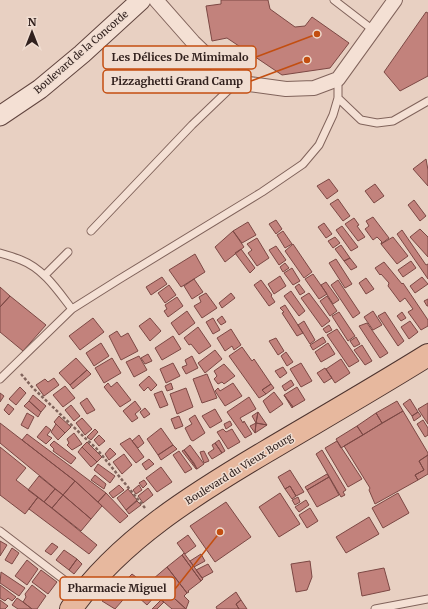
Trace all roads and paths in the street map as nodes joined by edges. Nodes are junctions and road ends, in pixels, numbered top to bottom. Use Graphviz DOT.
graph roads {
  1 [pos="141,0"];
  2 [pos="156,0"];
  3 [pos="334,0"];
  4 [pos="395,0"];
  5 [pos="373,30"];
  6 [pos="240,79"];
  7 [pos="338,79"];
  8 [pos="338,98"];
  9 [pos="428,101"];
  10 [pos="0,116"];
  11 [pos="91,231"];
  12 [pos="68,252"];
  13 [pos="0,253"];
  14 [pos="45,275"];
  15 [pos="72,309"];
  16 [pos="428,355"];
  17 [pos="14,365"];
  18 [pos="0,379"];
  19 [pos="157,523"];
  20 [pos="0,531"];
  21 [pos="428,599"];
  22 [pos="76,601"];
  23 [pos="375,609"];
  1 -- 10 [label="main road, Boulevard de la Concorde"];
  2 -- 6 [label="street"];
  3 -- 5 [label="lane"];
  4 -- 5 [label="street"];
  5 -- 7 [label="street"];
  6 -- 7 [label="street"];
  6 -- 11 [label="lane"];
  7 -- 8 [label="lane"];
  8 -- 9 [label="lane"];
  8 -- 15 [label="lane"];
  12 -- 14 [label="lane"];
  13 -- 14 [label="lane"];
  14 -- 15 [label="lane"];
  15 -- 17 [label="lane"];
  16 -- 19 [label="main road, Boulevard du Vieux Bourg"];
  17 -- 18 [label="lane"];
  17 -- 19 [label="path"];
  19 -- 22 [label="main road, Boulevard du Vieux Bourg"];
  20 -- 22 [label="lane"];
  21 -- 23 [label="lane"];
}
